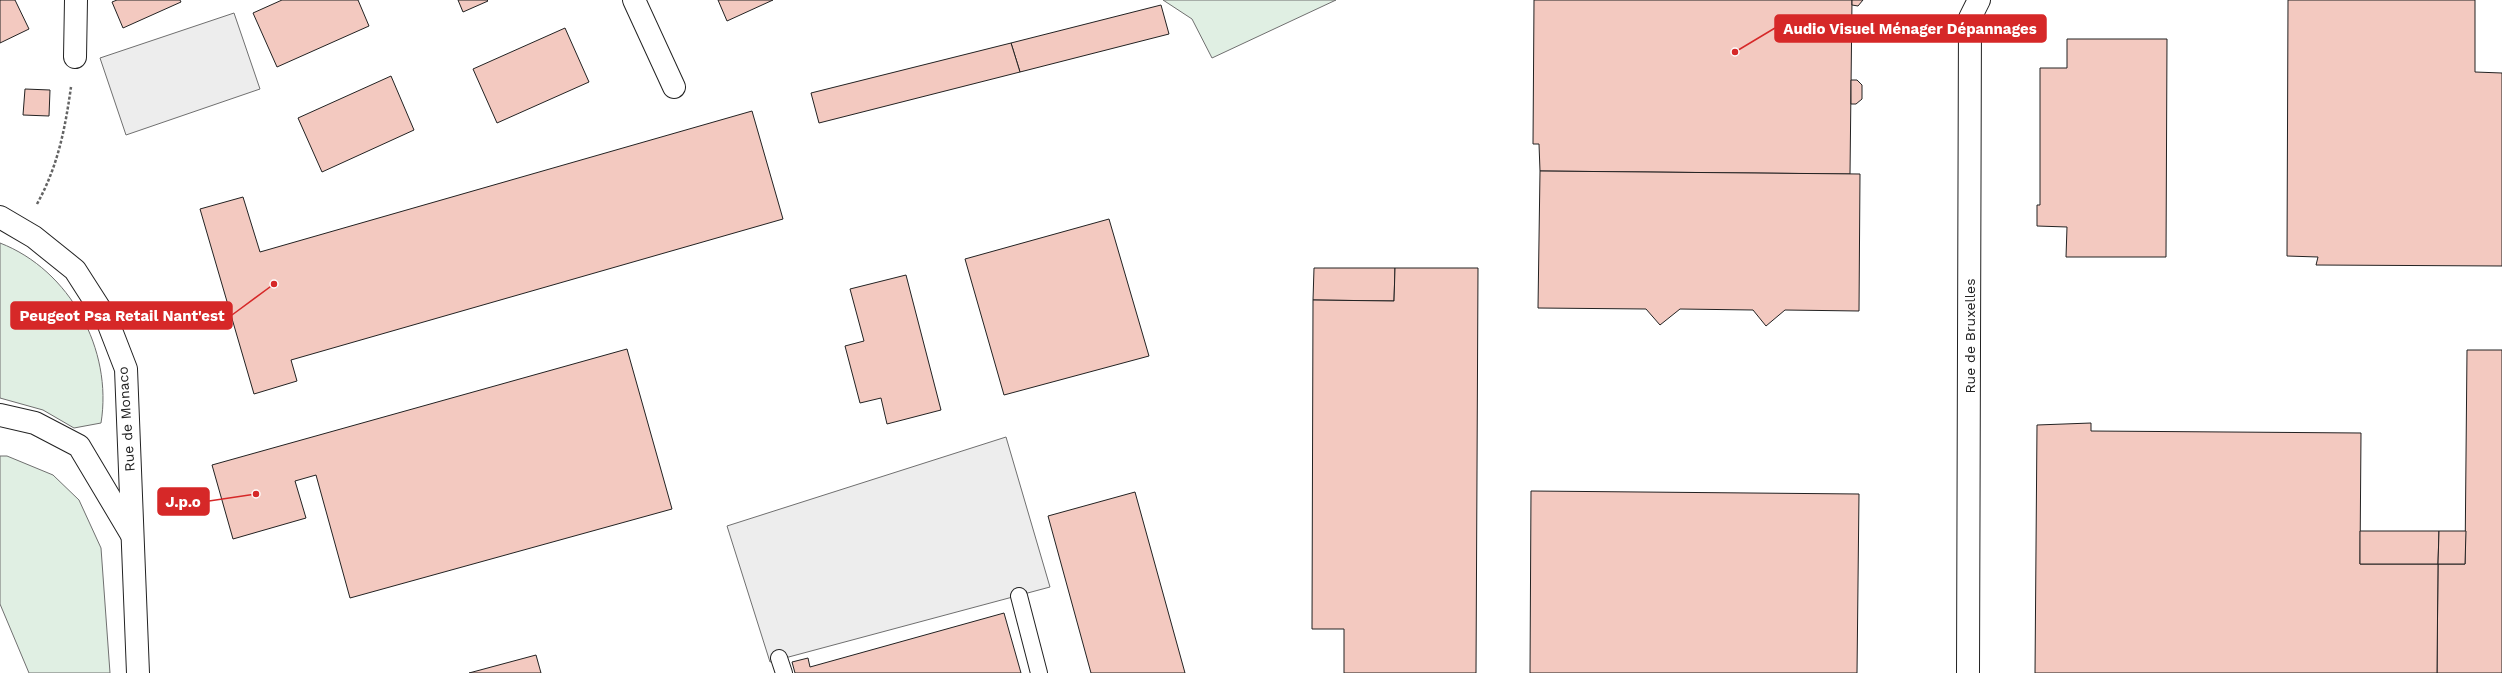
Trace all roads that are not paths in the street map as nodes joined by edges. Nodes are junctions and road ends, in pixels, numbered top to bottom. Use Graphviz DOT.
graph roads {
  1 [pos="76,0"];
  2 [pos="634,0"];
  3 [pos="1979,0"];
  4 [pos="75,56"];
  5 [pos="674,87"];
  6 [pos="0,217"];
  7 [pos="0,415"];
  8 [pos="132,536"];
  9 [pos="1019,596"];
  10 [pos="138,673"];
  11 [pos="1039,673"];
  12 [pos="1968,673"];
  1 -- 4 [label="street"];
  2 -- 5 [label="street"];
  3 -- 12 [label="street, Rue de Bruxelles"];
  6 -- 8 [label="street, Rue de Monaco"];
  7 -- 8 [label="street"];
  8 -- 10 [label="street, Rue de Monaco"];
  9 -- 11 [label="lane"];
}
